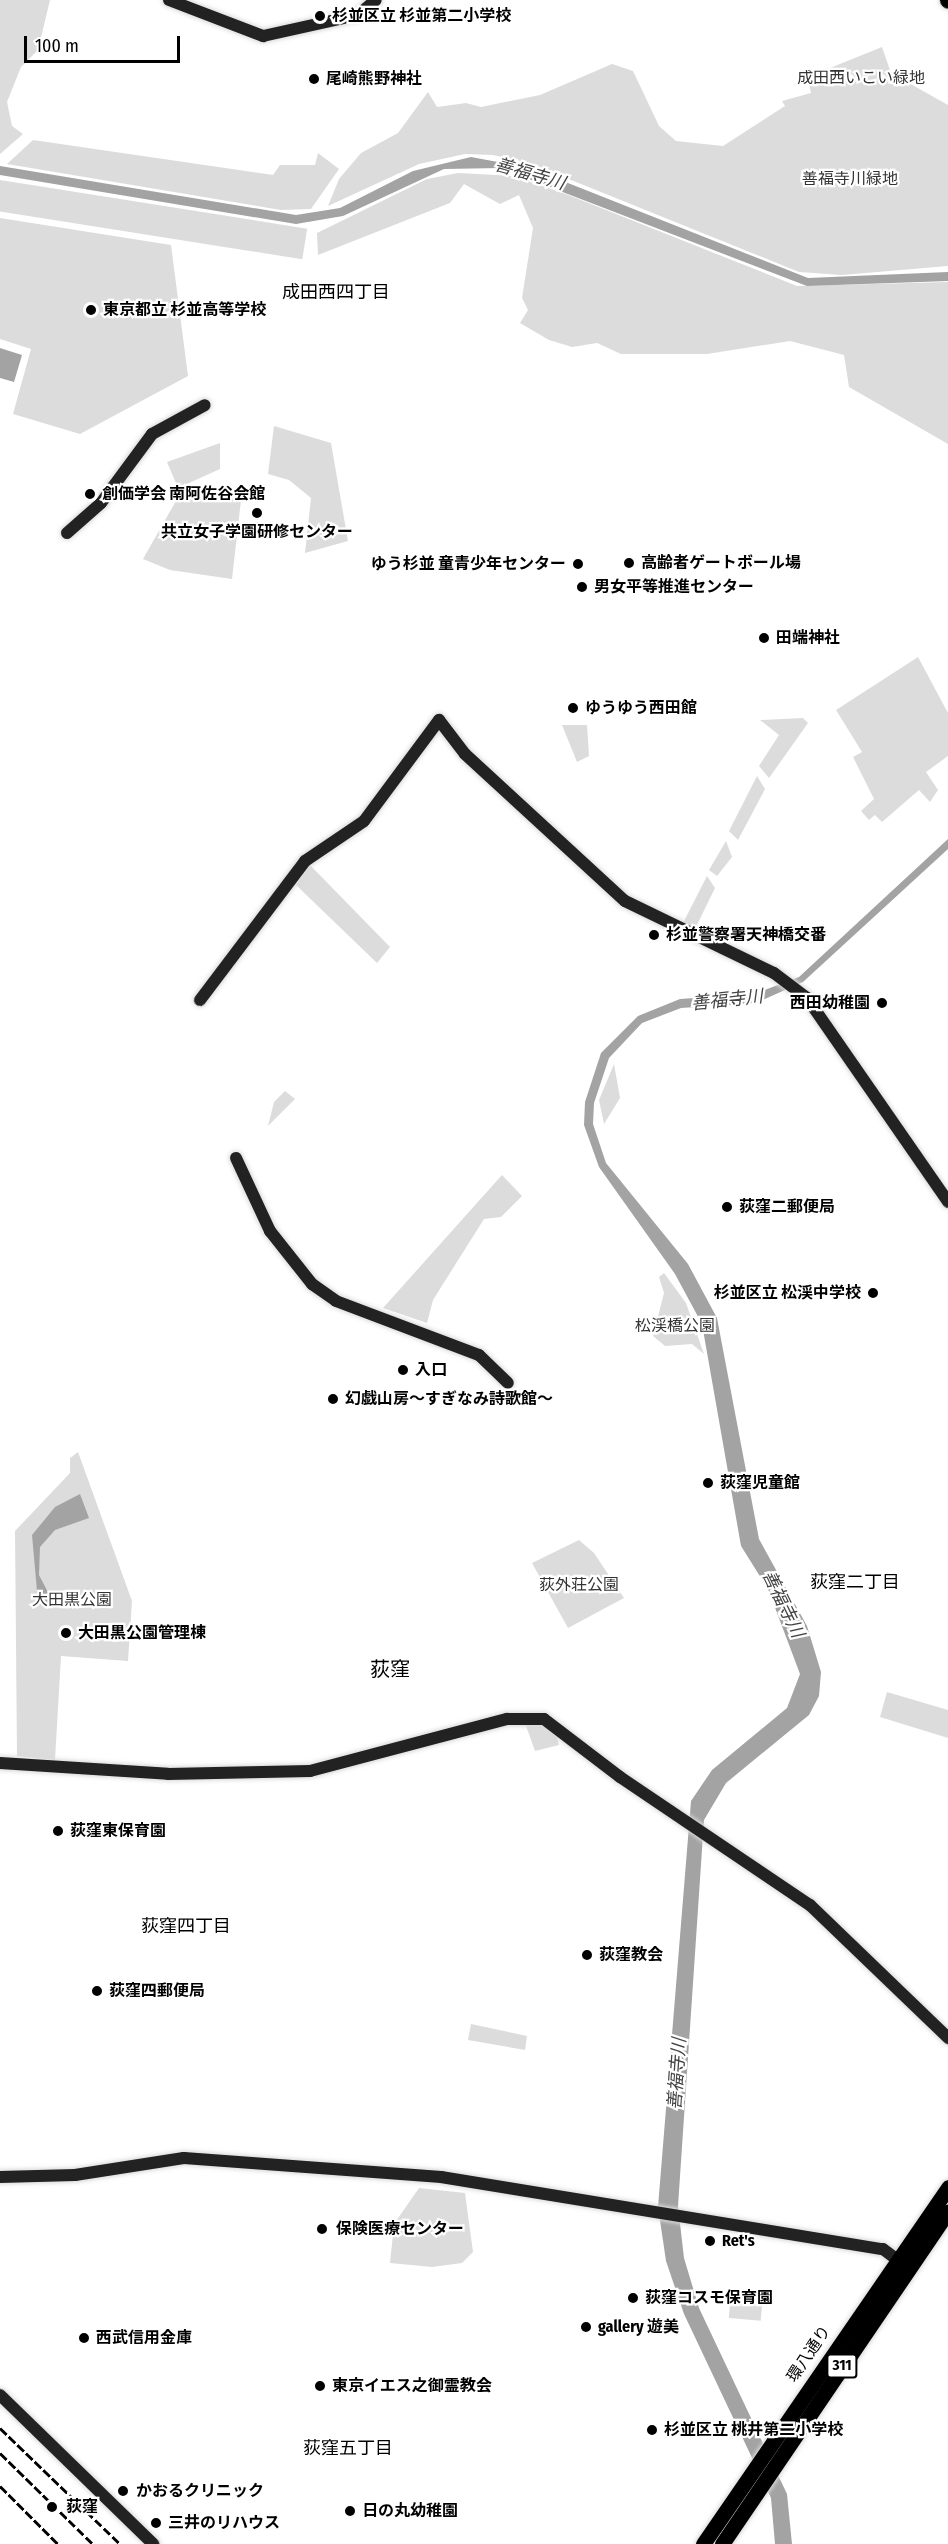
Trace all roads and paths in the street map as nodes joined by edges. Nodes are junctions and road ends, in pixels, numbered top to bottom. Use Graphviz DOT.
graph roads {
  1 [pos="168,0"];
  2 [pos="376,0"];
  3 [pos="205,405"];
  4 [pos="67,533"];
  5 [pos="200,1000"];
  6 [pos="236,1158"];
  7 [pos="948,1202"];
  8 [pos="508,1383"];
  9 [pos="0,1763"];
  10 [pos="948,2038"];
  11 [pos="0,2177"];
  12 [pos="948,2187"];
  13 [pos="948,2212"];
  14 [pos="902,2262"];
  15 [pos="0,2395"];
  16 [pos="153,2544"];
  17 [pos="703,2544"];
  18 [pos="722,2544"];
  1 -- 2 [label="street"];
  3 -- 4 [label="street"];
  5 -- 7 [label="street"];
  6 -- 8 [label="street"];
  9 -- 10 [label="street"];
  11 -- 14 [label="street"];
  12 -- 14 [label="main road, 環八通り / 311"];
  13 -- 14 [label="main road, 環八通り / 311"];
  14 -- 17 [label="main road, 環八通り / 311"];
  14 -- 18 [label="main road, 環八通り / 311"];
  15 -- 16 [label="street"];
}
